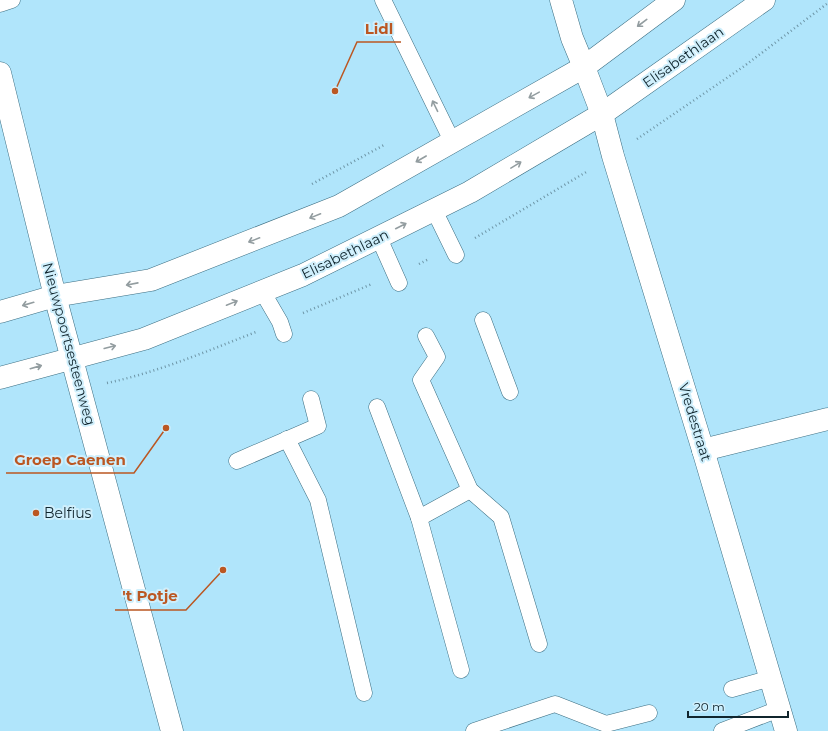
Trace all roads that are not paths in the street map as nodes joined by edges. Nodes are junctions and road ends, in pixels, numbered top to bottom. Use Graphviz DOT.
graph roads {
  1 [pos="12,0"];
  2 [pos="384,0"];
  3 [pos="561,0"];
  4 [pos="674,0"];
  5 [pos="764,0"];
  6 [pos="0,4"];
  7 [pos="584,67"];
  8 [pos="0,73"];
  9 [pos="602,114"];
  10 [pos="452,141"];
  11 [pos="434,210"];
  12 [pos="379,238"];
  13 [pos="456,255"];
  14 [pos="399,283"];
  15 [pos="262,292"];
  16 [pos="55,296"];
  17 [pos="0,312"];
  18 [pos="483,320"];
  19 [pos="284,334"];
  20 [pos="426,336"];
  21 [pos="72,357"];
  22 [pos="0,378"];
  23 [pos="510,392"];
  24 [pos="311,399"];
  25 [pos="378,407"];
  26 [pos="828,419"];
  27 [pos="287,439"];
  28 [pos="703,450"];
  29 [pos="237,461"];
  30 [pos="470,490"];
  31 [pos="419,518"];
  32 [pos="538,644"];
  33 [pos="461,670"];
  34 [pos="771,678"];
  35 [pos="732,689"];
  36 [pos="364,693"];
  37 [pos="780,709"];
  38 [pos="649,713"];
  39 [pos="172,731"];
  40 [pos="474,731"];
  41 [pos="722,731"];
  42 [pos="786,731"];
  1 -- 6 [label="lane"];
  10 -- 2 [label="lane, one-way"];
  3 -- 7 [label="main road"];
  4 -- 7 [label="main road, one-way"];
  5 -- 9 [label="main road, Elisabethlaan"];
  7 -- 9 [label="main road"];
  7 -- 10 [label="main road, one-way"];
  8 -- 16 [label="main road, Nieuwpoortsesteenweg"];
  11 -- 9 [label="main road, Elisabethlaan, one-way"];
  9 -- 28 [label="main road, Vredestraat"];
  10 -- 16 [label="main road, one-way"];
  12 -- 11 [label="main road, Elisabethlaan, one-way"];
  11 -- 13 [label="lane"];
  12 -- 14 [label="lane"];
  12 -- 15 [label="main road, Elisabethlaan"];
  15 -- 19 [label="lane"];
  21 -- 15 [label="main road, Elisabethlaan, one-way"];
  16 -- 17 [label="main road, one-way"];
  16 -- 21 [label="main road, Nieuwpoortsesteenweg"];
  18 -- 23 [label="lane"];
  20 -- 30 [label="lane"];
  22 -- 21 [label="main road, Elisabethlaan, one-way"];
  21 -- 39 [label="main road, Nieuwpoortsesteenweg"];
  24 -- 27 [label="lane"];
  25 -- 31 [label="lane"];
  26 -- 28 [label="main road"];
  27 -- 29 [label="lane"];
  27 -- 36 [label="lane"];
  28 -- 34 [label="main road, Vredestraat"];
  30 -- 31 [label="lane"];
  30 -- 32 [label="lane"];
  31 -- 33 [label="lane"];
  34 -- 35 [label="lane"];
  34 -- 37 [label="main road, Vredestraat"];
  37 -- 41 [label="lane"];
  37 -- 42 [label="main road, Vredestraat"];
  38 -- 40 [label="lane"];
}
